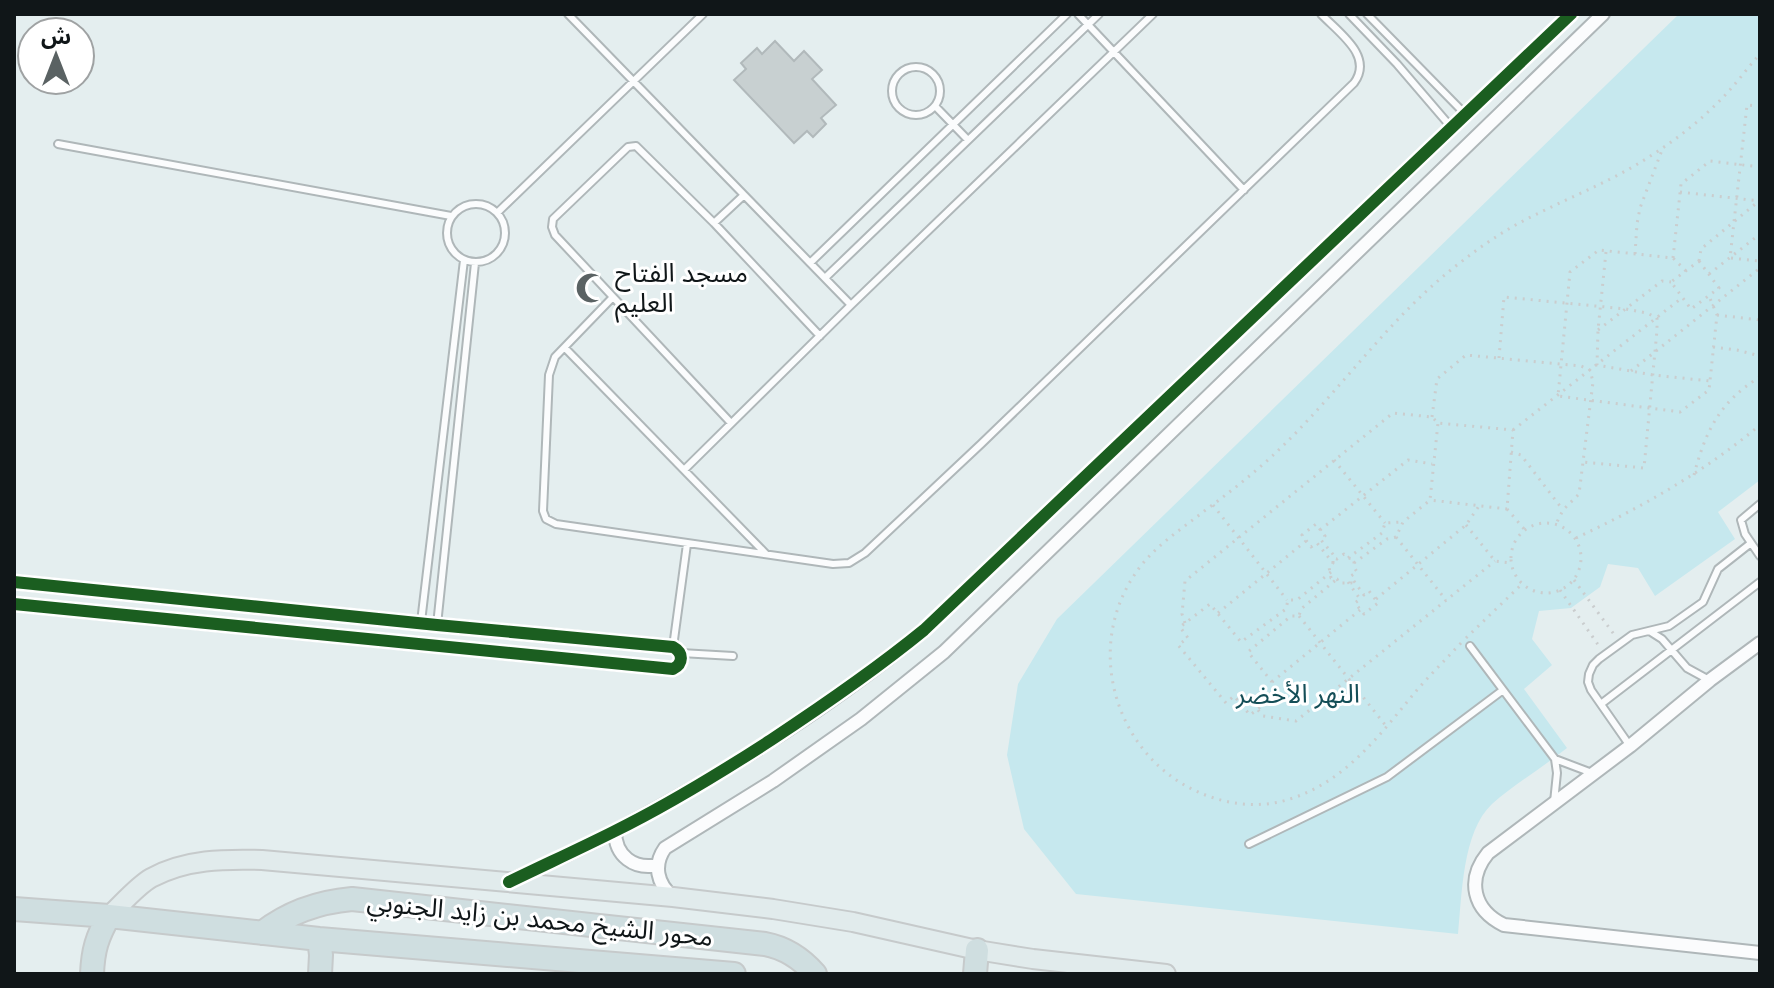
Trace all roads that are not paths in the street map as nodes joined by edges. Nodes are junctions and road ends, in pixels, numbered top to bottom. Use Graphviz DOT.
graph roads {
  1 [pos="568,14"];
  2 [pos="703,14"];
  3 [pos="1067,14"];
  4 [pos="1078,14"];
  5 [pos="1099,14"];
  6 [pos="1153,14"];
  7 [pos="1321,14"];
  8 [pos="1349,14"];
  9 [pos="1367,14"];
  10 [pos="1571,14"];
  11 [pos="1603,14"];
  12 [pos="1088,24"];
  13 [pos="1114,51"];
  14 [pos="633,81"];
  15 [pos="935,106"];
  16 [pos="1466,115"];
  17 [pos="953,125"];
  18 [pos="1453,129"];
  19 [pos="968,140"];
  20 [pos="58,144"];
  21 [pos="1244,190"];
  22 [pos="744,195"];
  23 [pos="498,212"];
  24 [pos="451,216"];
  25 [pos="714,223"];
  26 [pos="464,260"];
  27 [pos="475,263"];
  28 [pos="810,263"];
  29 [pos="825,278"];
  30 [pos="613,297"];
  31 [pos="851,305"];
  32 [pos="820,336"];
  33 [pos="565,348"];
  34 [pos="731,423"];
  35 [pos="684,470"];
  36 [pos="1760,504"];
  37 [pos="1751,543"];
  38 [pos="687,544"];
  39 [pos="768,556"];
  40 [pos="1760,556"];
  41 [pos="14,582"];
  42 [pos="1760,582"];
  43 [pos="211,602"];
  44 [pos="14,604"];
  45 [pos="209,623"];
  46 [pos="421,623"];
  47 [pos="437,625"];
  48 [pos="1648,631"];
  49 [pos="1760,643"];
  50 [pos="1470,646"];
  51 [pos="676,650"];
  52 [pos="1672,650"];
  53 [pos="733,656"];
  54 [pos="1710,680"];
  55 [pos="1503,690"];
  56 [pos="1601,704"];
  57 [pos="1630,746"];
  58 [pos="1555,759"];
  59 [pos="1593,774"];
  60 [pos="1554,804"];
  61 [pos="615,831"];
  62 [pos="1249,844"];
  63 [pos="658,865"];
  64 [pos="509,882"];
  65 [pos="673,897"];
  66 [pos="14,909"];
  67 [pos="109,916"];
  68 [pos="262,933"];
  69 [pos="319,939"];
  70 [pos="977,950"];
  71 [pos="1760,953"];
  72 [pos="92,974"];
  73 [pos="320,974"];
  74 [pos="734,974"];
  75 [pos="815,974"];
  76 [pos="975,974"];
  77 [pos="1166,974"];
  1 -- 14 [label="lane"];
  2 -- 14 [label="lane"];
  3 -- 17 [label="lane"];
  4 -- 12 [label="lane"];
  5 -- 12 [label="lane"];
  6 -- 13 [label="lane"];
  7 -- 21 [label="lane"];
  8 -- 18 [label="lane"];
  9 -- 16 [label="lane"];
  10 -- 16 [label="street"];
  11 -- 63 [label="street"];
  12 -- 13 [label="lane"];
  12 -- 19 [label="lane"];
  13 -- 21 [label="lane"];
  13 -- 31 [label="lane"];
  14 -- 22 [label="lane"];
  14 -- 23 [label="lane"];
  15 -- 15 [label="lane"];
  15 -- 17 [label="lane"];
  16 -- 18 [label="street"];
  17 -- 19 [label="lane"];
  17 -- 28 [label="lane"];
  18 -- 61 [label="street"];
  19 -- 29 [label="lane"];
  20 -- 24 [label="lane"];
  21 -- 39 [label="lane"];
  22 -- 25 [label="lane"];
  22 -- 28 [label="lane"];
  23 -- 24 [label="lane"];
  23 -- 27 [label="lane"];
  24 -- 26 [label="lane"];
  25 -- 30 [label="lane"];
  25 -- 32 [label="lane"];
  26 -- 27 [label="lane"];
  26 -- 46 [label="lane"];
  27 -- 47 [label="lane"];
  28 -- 29 [label="lane"];
  29 -- 31 [label="lane"];
  30 -- 33 [label="lane"];
  30 -- 34 [label="lane"];
  31 -- 32 [label="lane"];
  32 -- 34 [label="lane"];
  33 -- 35 [label="lane"];
  33 -- 38 [label="lane"];
  34 -- 35 [label="lane"];
  35 -- 39 [label="lane"];
  36 -- 37 [label="lane"];
  37 -- 40 [label="lane"];
  37 -- 48 [label="lane"];
  38 -- 39 [label="lane"];
  38 -- 51 [label="lane"];
  41 -- 43 [label="street"];
  42 -- 52 [label="lane"];
  43 -- 45 [label="street"];
  43 -- 46 [label="street"];
  44 -- 45 [label="street"];
  45 -- 51 [label="street"];
  46 -- 47 [label="street"];
  47 -- 51 [label="street"];
  48 -- 52 [label="lane"];
  48 -- 56 [label="lane"];
  49 -- 54 [label="street"];
  50 -- 55 [label="lane"];
  51 -- 53 [label="lane"];
  52 -- 54 [label="lane"];
  52 -- 56 [label="lane"];
  54 -- 57 [label="street"];
  55 -- 58 [label="lane"];
  55 -- 62 [label="lane"];
  56 -- 57 [label="lane"];
  57 -- 59 [label="street"];
  58 -- 59 [label="lane"];
  58 -- 60 [label="lane"];
  59 -- 60 [label="street"];
  60 -- 71 [label="street"];
  61 -- 63 [label="street"];
  61 -- 64 [label="street"];
  63 -- 65 [label="street"];
  64 -- 65 [label="main road"];
  64 -- 67 [label="main road"];
  65 -- 70 [label="main road"];
  66 -- 67 [label="highway, محور الشيخ محمد بن زايد الجنوبي"];
  67 -- 68 [label="highway, محور الشيخ محمد بن زايد الجنوبي"];
  67 -- 72 [label="highway"];
  68 -- 69 [label="highway, محور الشيخ محمد بن زايد الجنوبي"];
  68 -- 75 [label="highway, محور الشيخ محمد بن زايد الجنوبي"];
  69 -- 73 [label="highway"];
  69 -- 74 [label="highway, محور الشيخ محمد بن زايد الجنوبي"];
  70 -- 76 [label="highway"];
  70 -- 77 [label="main road"];
}
